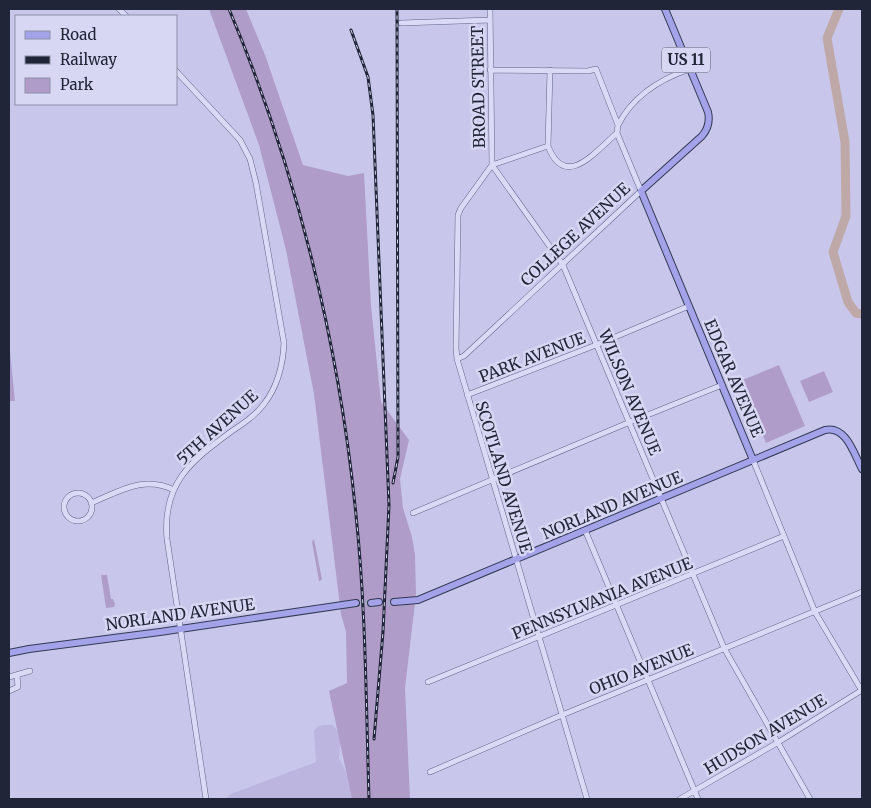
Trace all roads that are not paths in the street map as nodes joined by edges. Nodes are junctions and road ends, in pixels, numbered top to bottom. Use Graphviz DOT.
graph roads {
  1 [pos="490,9"];
  2 [pos="665,9"];
  3 [pos="490,20"];
  4 [pos="401,23"];
  5 [pos="690,69"];
  6 [pos="490,70"];
  7 [pos="550,70"];
  8 [pos="178,73"];
  9 [pos="618,125"];
  10 [pos="616,133"];
  11 [pos="548,146"];
  12 [pos="492,165"];
  13 [pos="642,191"];
  14 [pos="563,265"];
  15 [pos="690,306"];
  16 [pos="596,345"];
  17 [pos="457,359"];
  18 [pos="722,385"];
  19 [pos="467,395"];
  20 [pos="630,422"];
  21 [pos="753,460"];
  22 [pos="862,469"];
  23 [pos="492,481"];
  24 [pos="174,490"];
  25 [pos="662,498"];
  26 [pos="91,503"];
  27 [pos="413,513"];
  28 [pos="585,530"];
  29 [pos="784,536"];
  30 [pos="516,560"];
  31 [pos="692,574"];
  32 [pos="862,592"];
  33 [pos="371,602"];
  34 [pos="379,602"];
  35 [pos="394,602"];
  36 [pos="356,603"];
  37 [pos="616,606"];
  38 [pos="815,612"];
  39 [pos="180,629"];
  40 [pos="538,637"];
  41 [pos="724,648"];
  42 [pos="9,654"];
  43 [pos="30,672"];
  44 [pos="17,675"];
  45 [pos="9,677"];
  46 [pos="648,680"];
  47 [pos="428,682"];
  48 [pos="9,691"];
  49 [pos="862,691"];
  50 [pos="562,715"];
  51 [pos="778,743"];
  52 [pos="430,772"];
  53 [pos="694,791"];
  54 [pos="206,799"];
  55 [pos="587,799"];
  56 [pos="680,799"];
  57 [pos="698,799"];
  58 [pos="810,799"];
  1 -- 3 [label="street, BROAD STREET"];
  2 -- 5 [label="main road, US 11"];
  3 -- 4 [label="street"];
  3 -- 6 [label="street, BROAD STREET"];
  5 -- 9 [label="street"];
  5 -- 13 [label="main road, COLLEGE AVENUE / US 11"];
  6 -- 7 [label="street"];
  6 -- 12 [label="street, BROAD STREET"];
  7 -- 9 [label="street"];
  7 -- 11 [label="street"];
  8 -- 24 [label="street, 5TH AVENUE"];
  9 -- 10 [label="street"];
  10 -- 11 [label="street"];
  10 -- 13 [label="street, EDGAR AVENUE"];
  11 -- 12 [label="street"];
  12 -- 14 [label="street, WILSON AVENUE"];
  12 -- 17 [label="street, SCOTLAND AVENUE"];
  13 -- 14 [label="street, COLLEGE AVENUE"];
  13 -- 15 [label="main road, EDGAR AVENUE"];
  14 -- 16 [label="street, WILSON AVENUE"];
  14 -- 17 [label="street, COLLEGE AVENUE"];
  15 -- 16 [label="street, PARK AVENUE"];
  15 -- 18 [label="main road, EDGAR AVENUE"];
  16 -- 19 [label="street, PARK AVENUE"];
  16 -- 20 [label="street, WILSON AVENUE"];
  17 -- 19 [label="street, SCOTLAND AVENUE"];
  18 -- 20 [label="street"];
  18 -- 21 [label="main road, EDGAR AVENUE"];
  19 -- 23 [label="street, SCOTLAND AVENUE"];
  20 -- 23 [label="street"];
  20 -- 25 [label="street, WILSON AVENUE"];
  21 -- 22 [label="main road, NORLAND AVENUE"];
  21 -- 25 [label="main road, NORLAND AVENUE"];
  21 -- 29 [label="street, EDGAR AVENUE"];
  23 -- 27 [label="street"];
  23 -- 30 [label="street, SCOTLAND AVENUE"];
  24 -- 26 [label="street"];
  24 -- 39 [label="street, 5TH AVENUE"];
  25 -- 28 [label="main road, NORLAND AVENUE"];
  25 -- 31 [label="street, WILSON AVENUE"];
  26 -- 26 [label="street"];
  28 -- 30 [label="main road, NORLAND AVENUE"];
  28 -- 37 [label="street"];
  29 -- 31 [label="street, PENNSYLVANIA AVENUE"];
  29 -- 38 [label="street, EDGAR AVENUE"];
  30 -- 35 [label="main road, NORLAND AVENUE"];
  30 -- 40 [label="street, SCOTLAND AVENUE"];
  31 -- 37 [label="street, PENNSYLVANIA AVENUE"];
  31 -- 41 [label="street, WILSON AVENUE"];
  32 -- 38 [label="street, OHIO AVENUE"];
  33 -- 34 [label="main road"];
  36 -- 39 [label="main road, NORLAND AVENUE"];
  37 -- 40 [label="street, PENNSYLVANIA AVENUE"];
  37 -- 46 [label="street"];
  38 -- 41 [label="street, OHIO AVENUE"];
  38 -- 49 [label="street, EDGAR AVENUE"];
  39 -- 42 [label="main road, NORLAND AVENUE"];
  39 -- 54 [label="street, 5TH AVENUE"];
  40 -- 47 [label="street, PENNSYLVANIA AVENUE"];
  40 -- 50 [label="street, SCOTLAND AVENUE"];
  41 -- 46 [label="street, OHIO AVENUE"];
  41 -- 51 [label="street, WILSON AVENUE"];
  43 -- 44 [label="street"];
  44 -- 45 [label="street"];
  44 -- 48 [label="street"];
  46 -- 50 [label="street, OHIO AVENUE"];
  46 -- 53 [label="street"];
  49 -- 51 [label="street, HUDSON AVENUE"];
  50 -- 52 [label="street, OHIO AVENUE"];
  50 -- 55 [label="street, SCOTLAND AVENUE"];
  51 -- 53 [label="street, HUDSON AVENUE"];
  51 -- 58 [label="street, WILSON AVENUE"];
  53 -- 56 [label="street, HUDSON AVENUE"];
  53 -- 57 [label="street"];
}
